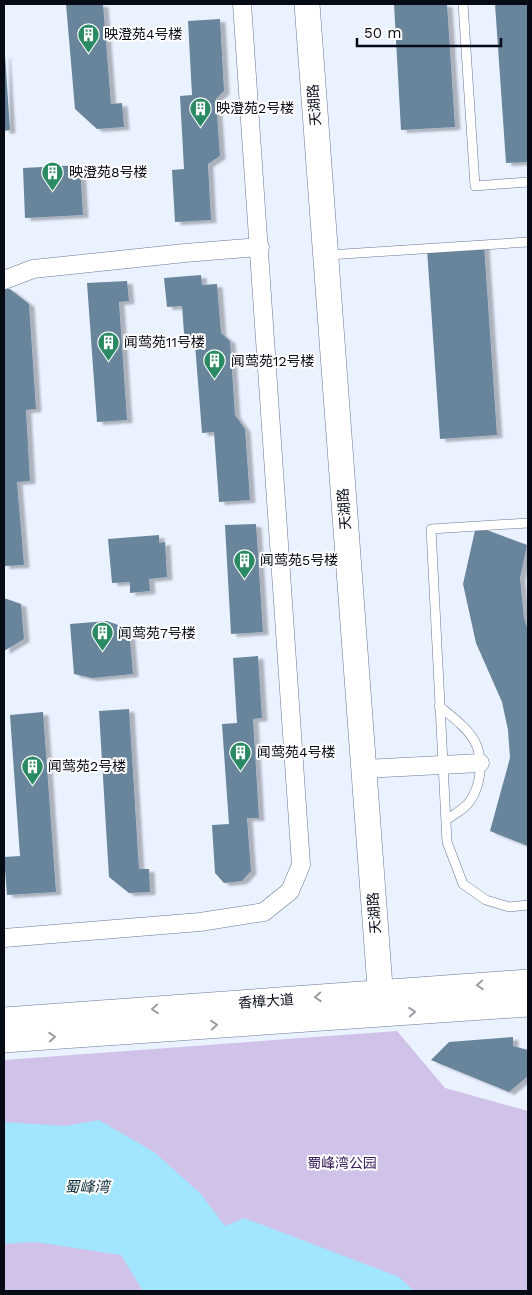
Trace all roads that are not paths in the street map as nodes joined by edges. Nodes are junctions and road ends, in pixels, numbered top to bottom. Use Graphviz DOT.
graph roads {
  1 [pos="242,4"];
  2 [pos="307,4"];
  3 [pos="463,4"];
  4 [pos="528,182"];
  5 [pos="528,242"];
  6 [pos="260,247"];
  7 [pos="326,255"];
  8 [pos="4,280"];
  9 [pos="528,523"];
  10 [pos="439,706"];
  11 [pos="480,764"];
  12 [pos="442,765"];
  13 [pos="364,769"];
  14 [pos="446,820"];
  15 [pos="528,905"];
  16 [pos="4,938"];
  17 [pos="528,982"];
  18 [pos="381,1003"];
  19 [pos="528,1004"];
  20 [pos="4,1020"];
  21 [pos="4,1040"];
  1 -- 6 [label="street"];
  2 -- 7 [label="street, 天湖路"];
  3 -- 4 [label="lane"];
  5 -- 7 [label="lane"];
  6 -- 8 [label="street"];
  6 -- 16 [label="street"];
  7 -- 13 [label="street, 天湖路"];
  9 -- 10 [label="lane"];
  10 -- 11 [label="lane"];
  10 -- 12 [label="lane"];
  11 -- 12 [label="street"];
  11 -- 14 [label="lane"];
  12 -- 13 [label="street"];
  12 -- 14 [label="lane"];
  13 -- 18 [label="street, 天湖路"];
  14 -- 15 [label="lane"];
  17 -- 18 [label="street, 香樟大道, one-way"];
  18 -- 19 [label="street, 香樟大道, one-way"];
  18 -- 20 [label="street, 香樟大道, one-way"];
  21 -- 18 [label="street, 香樟大道, one-way"];
}
